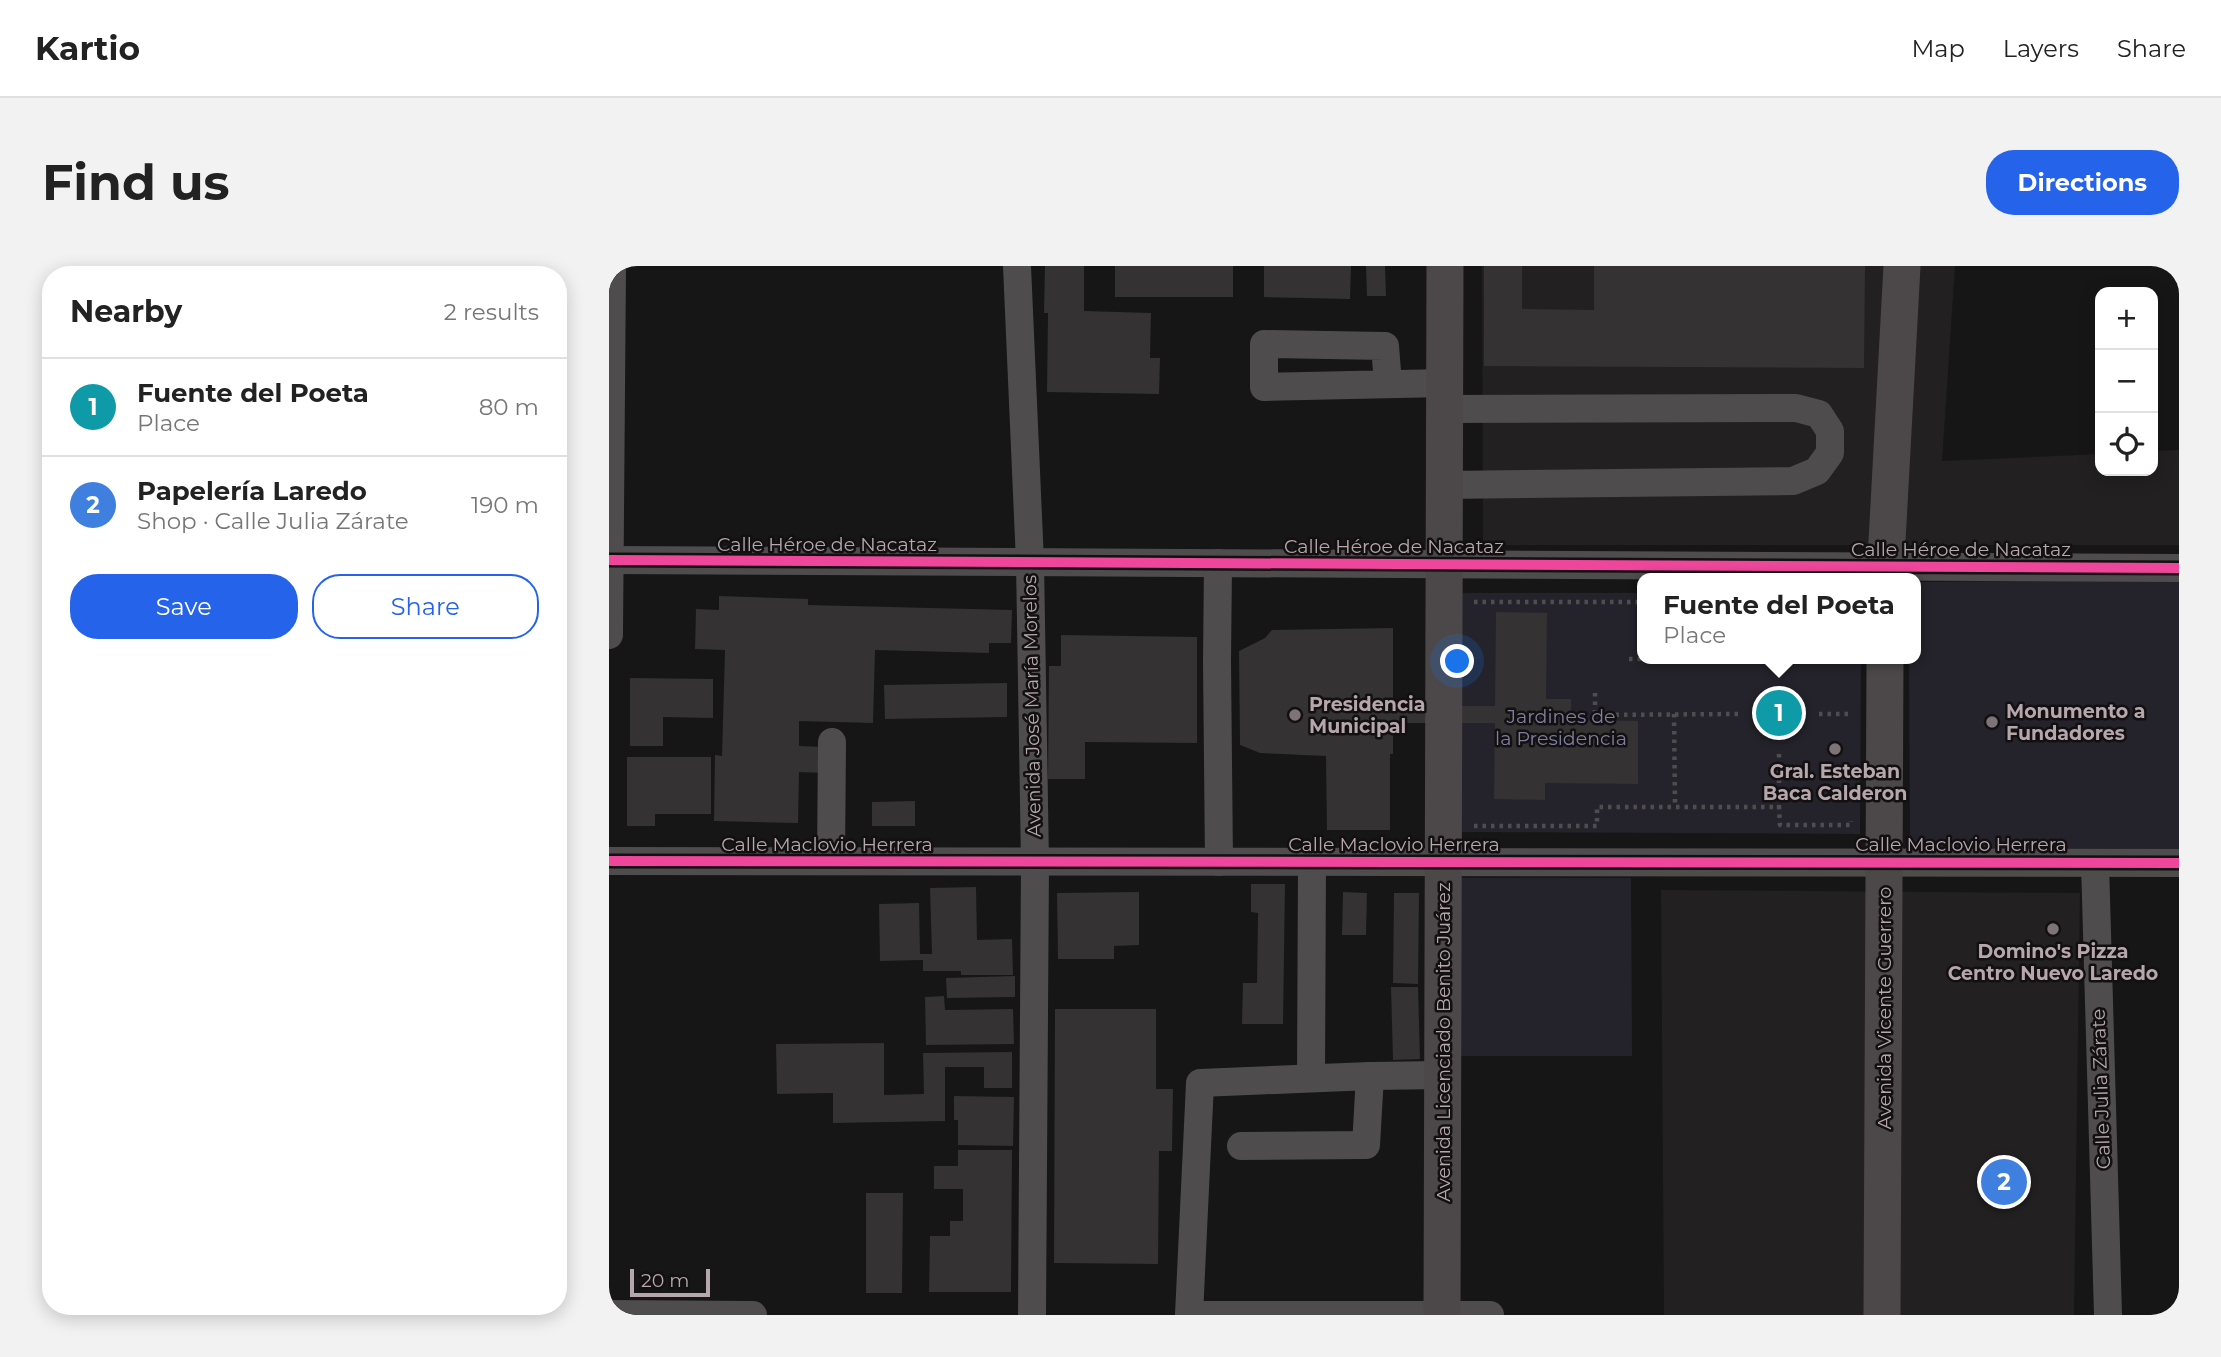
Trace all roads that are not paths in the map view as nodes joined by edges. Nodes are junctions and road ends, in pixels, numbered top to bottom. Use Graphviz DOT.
graph roads {
  1 [pos="612,266"];
  2 [pos="1017,266"];
  3 [pos="1445,266"];
  4 [pos="1902,266"];
  5 [pos="1388,384"];
  6 [pos="1444,396"];
  7 [pos="1444,485"];
  8 [pos="610,560"];
  9 [pos="1030,562"];
  10 [pos="1218,563"];
  11 [pos="1444,564"];
  12 [pos="2179,568"];
  13 [pos="1885,572"];
  14 [pos="609,635"];
  15 [pos="1885,664"];
  16 [pos="832,742"];
  17 [pos="609,861"];
  18 [pos="831,861"];
  19 [pos="1443,861"];
  20 [pos="1885,861"];
  21 [pos="1219,862"];
  22 [pos="1313,862"];
  23 [pos="1035,863"];
  24 [pos="2095,863"];
  25 [pos="2179,863"];
  26 [pos="1443,1075"];
  27 [pos="1370,1076"];
  28 [pos="1311,1079"];
  29 [pos="1241,1146"];
  30 [pos="609,1314"];
  31 [pos="753,1315"];
  32 [pos="1032,1315"];
  33 [pos="1189,1315"];
  34 [pos="1195,1315"];
  35 [pos="1442,1315"];
  36 [pos="1490,1315"];
  37 [pos="1882,1315"];
  38 [pos="2108,1315"];
  1 -- 8 [label="street"];
  2 -- 9 [label="street, Avenida José María Morelos"];
  3 -- 6 [label="main road, Avenida Licenciado Benito Juárez"];
  4 -- 13 [label="main road"];
  5 -- 6 [label="street"];
  6 -- 7 [label="main road, Avenida Licenciado Benito Juárez"];
  6 -- 7 [label="street"];
  7 -- 11 [label="main road, Avenida Licenciado Benito Juárez"];
  8 -- 9 [label="street, Calle Héroe de Nacataz"];
  8 -- 14 [label="street"];
  9 -- 10 [label="street, Calle Héroe de Nacataz"];
  9 -- 23 [label="street, Avenida José María Morelos"];
  10 -- 11 [label="street, Calle Héroe de Nacataz"];
  10 -- 21 [label="street"];
  11 -- 13 [label="street, Calle Héroe de Nacataz"];
  11 -- 19 [label="main road, Avenida Licenciado Benito Juárez"];
  12 -- 13 [label="street, Calle Héroe de Nacataz"];
  15 -- 20 [label="main road, Avenida Vicente Guerrero"];
  16 -- 18 [label="street"];
  17 -- 18 [label="street, Calle Maclovio Herrera"];
  18 -- 23 [label="street, Calle Maclovio Herrera"];
  19 -- 20 [label="street, Calle Maclovio Herrera"];
  19 -- 22 [label="street, Calle Maclovio Herrera"];
  19 -- 26 [label="main road, Avenida Licenciado Benito Juárez"];
  20 -- 24 [label="street, Calle Maclovio Herrera"];
  20 -- 37 [label="main road, Avenida Vicente Guerrero"];
  21 -- 22 [label="street, Calle Maclovio Herrera"];
  21 -- 23 [label="street, Calle Maclovio Herrera"];
  22 -- 28 [label="street"];
  23 -- 32 [label="street, Avenida José María Morelos"];
  24 -- 25 [label="street, Calle Maclovio Herrera"];
  24 -- 38 [label="street, Calle Julia Zárate"];
  26 -- 27 [label="street"];
  26 -- 35 [label="main road, Avenida Licenciado Benito Juárez"];
  27 -- 28 [label="street"];
  27 -- 29 [label="street"];
  28 -- 33 [label="street"];
  30 -- 31 [label="street"];
  34 -- 35 [label="street"];
  35 -- 36 [label="street"];
}
